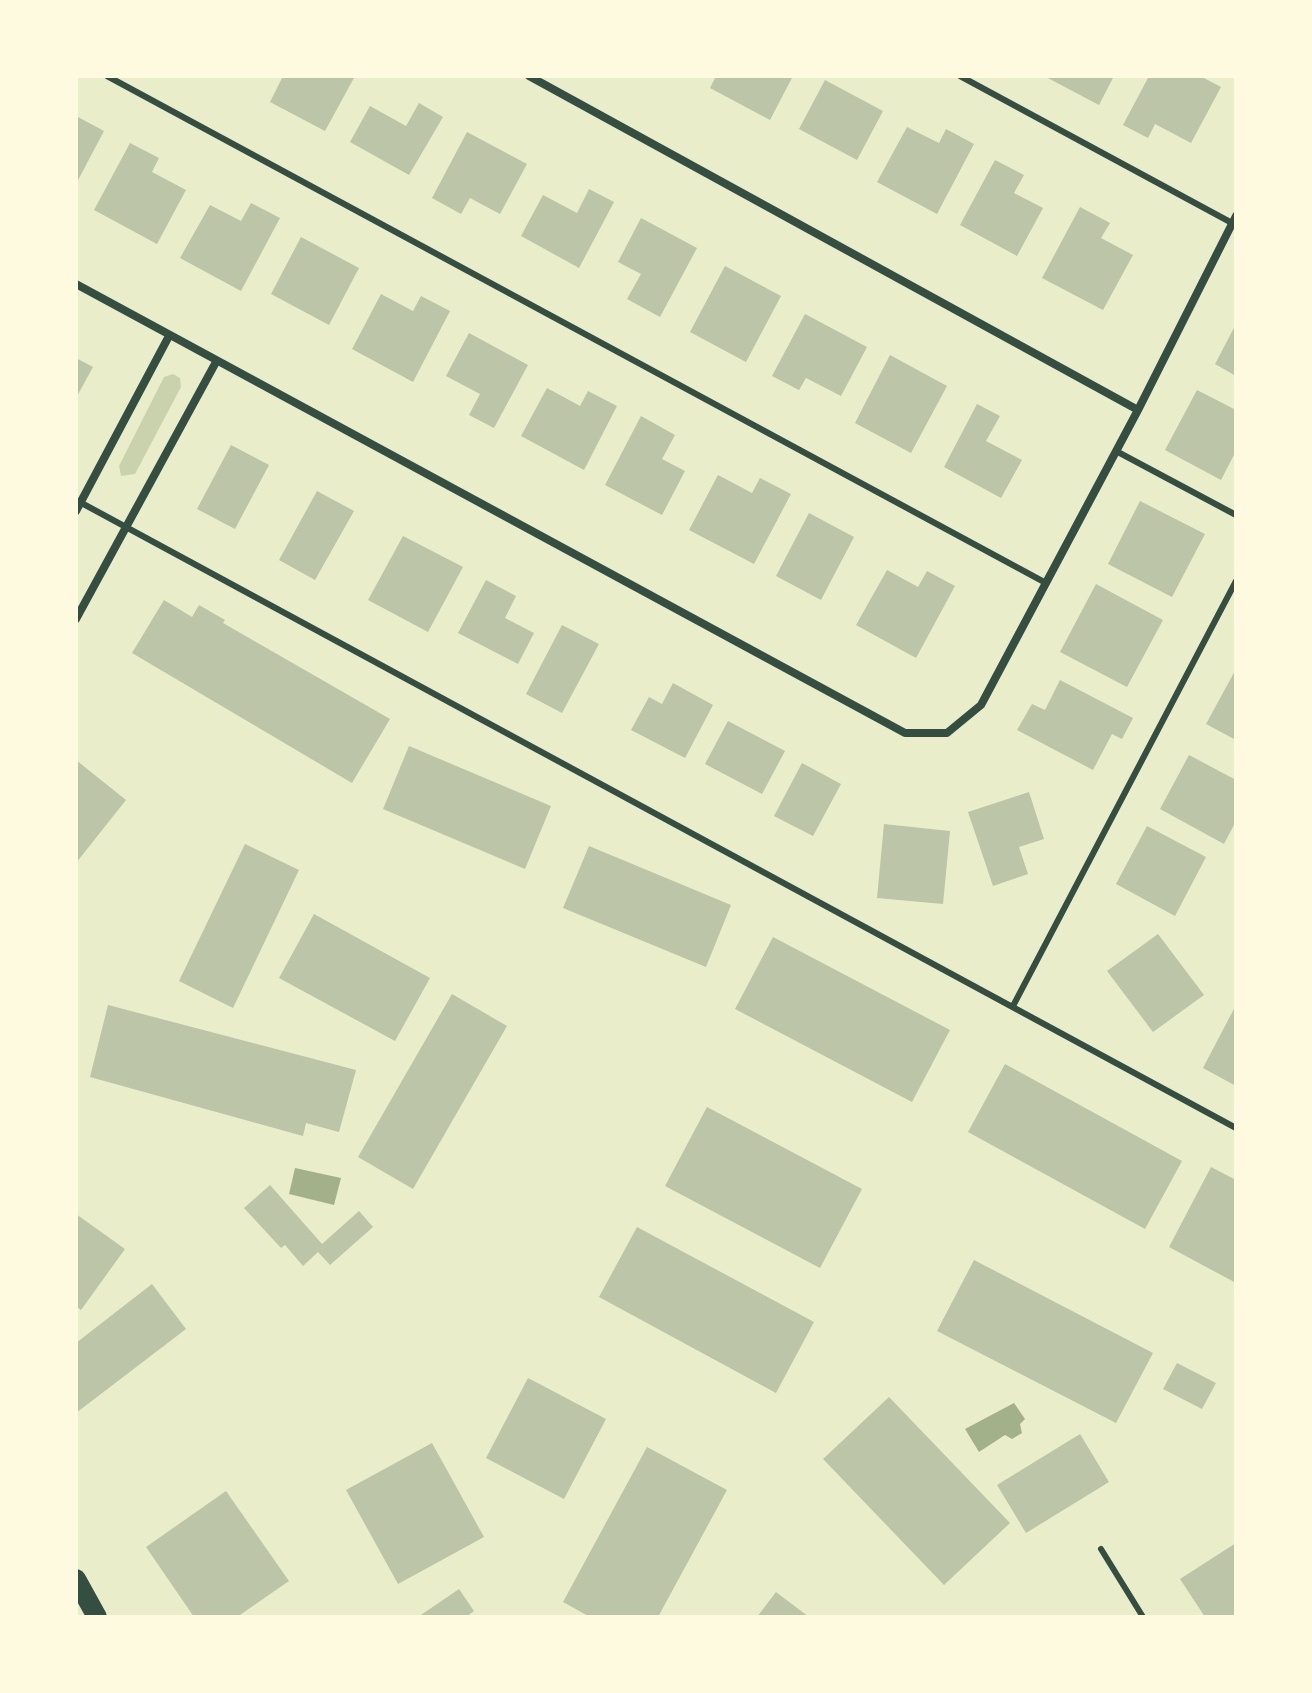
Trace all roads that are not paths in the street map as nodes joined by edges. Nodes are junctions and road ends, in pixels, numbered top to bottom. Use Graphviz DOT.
graph roads {
  1 [pos="107,76"];
  2 [pos="529,76"];
  3 [pos="960,76"];
  4 [pos="1234,220"];
  5 [pos="76,284"];
  6 [pos="169,336"];
  7 [pos="216,362"];
  8 [pos="1138,410"];
  9 [pos="1116,451"];
  10 [pos="78,504"];
  11 [pos="1236,515"];
  12 [pos="128,528"];
  13 [pos="1236,581"];
  14 [pos="1046,583"];
  15 [pos="76,619"];
  16 [pos="1013,1006"];
  17 [pos="1236,1128"];
  18 [pos="1101,1549"];
  19 [pos="76,1579"];
  20 [pos="97,1617"];
  21 [pos="1143,1617"];
  1 -- 14 [label="lane"];
  2 -- 8 [label="street"];
  3 -- 4 [label="lane"];
  4 -- 8 [label="street"];
  5 -- 6 [label="street"];
  6 -- 7 [label="street"];
  6 -- 10 [label="street"];
  7 -- 12 [label="street"];
  7 -- 14 [label="street"];
  8 -- 9 [label="street"];
  9 -- 11 [label="lane"];
  9 -- 14 [label="street"];
  10 -- 12 [label="lane"];
  12 -- 15 [label="street"];
  12 -- 16 [label="lane"];
  13 -- 16 [label="lane"];
  16 -- 17 [label="lane"];
  18 -- 21 [label="lane"];
  19 -- 20 [label="main road"];
}
